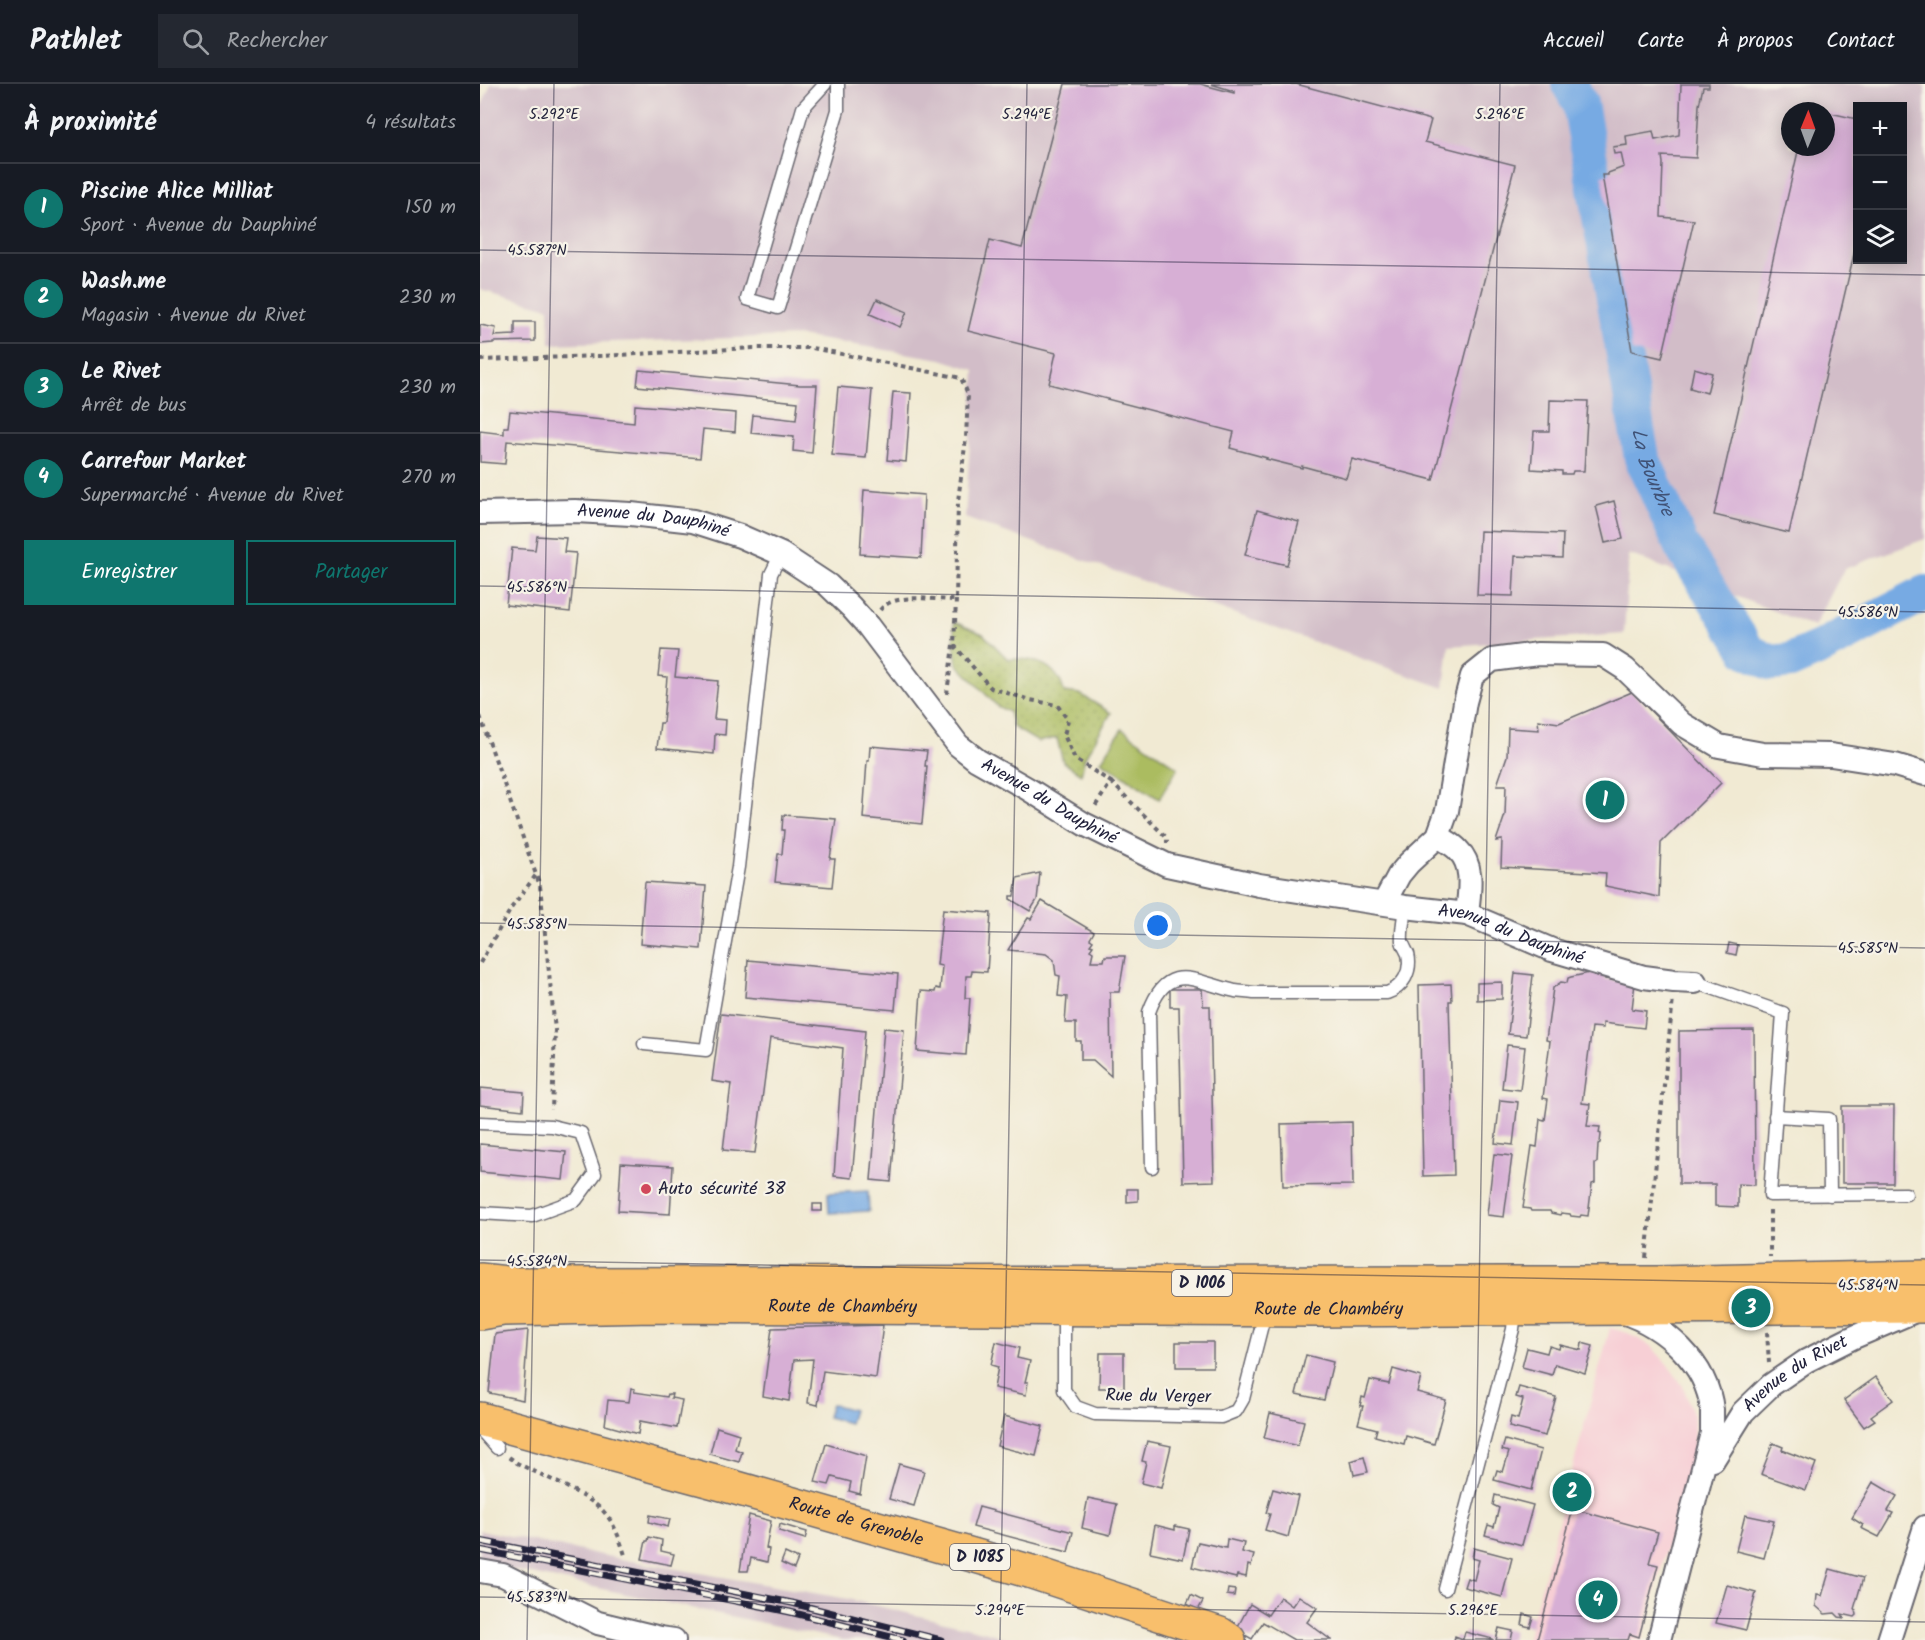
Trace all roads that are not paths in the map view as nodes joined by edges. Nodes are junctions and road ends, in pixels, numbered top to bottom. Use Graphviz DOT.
graph roads {
  1 [pos="825,84"];
  2 [pos="838,84"];
  3 [pos="480,513"];
  4 [pos="781,554"];
  5 [pos="1925,774"];
  6 [pos="1438,836"];
  7 [pos="1394,905"];
  8 [pos="1467,914"];
  9 [pos="1685,982"];
  10 [pos="644,1044"];
  11 [pos="1775,1116"];
  12 [pos="480,1123"];
  13 [pos="1152,1167"];
  14 [pos="1906,1194"];
  15 [pos="1830,1195"];
  16 [pos="480,1214"];
  17 [pos="1925,1277"];
  18 [pos="480,1280"];
  19 [pos="1925,1306"];
  20 [pos="1064,1309"];
  21 [pos="1615,1309"];
  22 [pos="1266,1310"];
  23 [pos="1515,1310"];
  24 [pos="480,1312"];
  25 [pos="480,1419"];
  26 [pos="480,1429"];
  27 [pos="497,1448"];
  28 [pos="1700,1482"];
  29 [pos="1925,1527"];
  30 [pos="480,1571"];
  31 [pos="1445,1589"];
  32 [pos="602,1631"];
  33 [pos="674,1640"];
  34 [pos="1229,1640"];
  35 [pos="1659,1640"];
  36 [pos="1889,1640"];
  1 -- 2 [label="lane"];
  3 -- 4 [label="street, Avenue du Dauphiné"];
  4 -- 7 [label="street, Avenue du Dauphiné"];
  4 -- 10 [label="lane"];
  5 -- 6 [label="street"];
  6 -- 7 [label="street"];
  6 -- 8 [label="street"];
  7 -- 8 [label="street, Avenue du Dauphiné"];
  7 -- 13 [label="lane"];
  8 -- 9 [label="street, Avenue du Dauphiné"];
  9 -- 11 [label="lane"];
  11 -- 15 [label="lane"];
  11 -- 15 [label="lane"];
  12 -- 16 [label="lane"];
  14 -- 15 [label="lane"];
  17 -- 18 [label="main road, Route de Chambéry / D 1006"];
  19 -- 21 [label="main road, Route de Chambéry / D 1006"];
  19 -- 28 [label="street, Avenue du Rivet"];
  20 -- 22 [label="main road, Route de Chambéry / D 1006"];
  20 -- 22 [label="lane, Rue du Verger"];
  20 -- 24 [label="main road, Route de Chambéry / D 1006"];
  21 -- 23 [label="main road, Route de Chambéry / D 1006"];
  21 -- 28 [label="street, Avenue du Rivet"];
  22 -- 23 [label="main road, Route de Chambéry / D 1006"];
  23 -- 31 [label="lane"];
  25 -- 34 [label="main road, Route de Grenoble / D 1085"];
  26 -- 27 [label="lane"];
  28 -- 35 [label="street, Avenue du Rivet"];
  29 -- 36 [label="street"];
  30 -- 32 [label="street"];
  32 -- 33 [label="street"];
}
